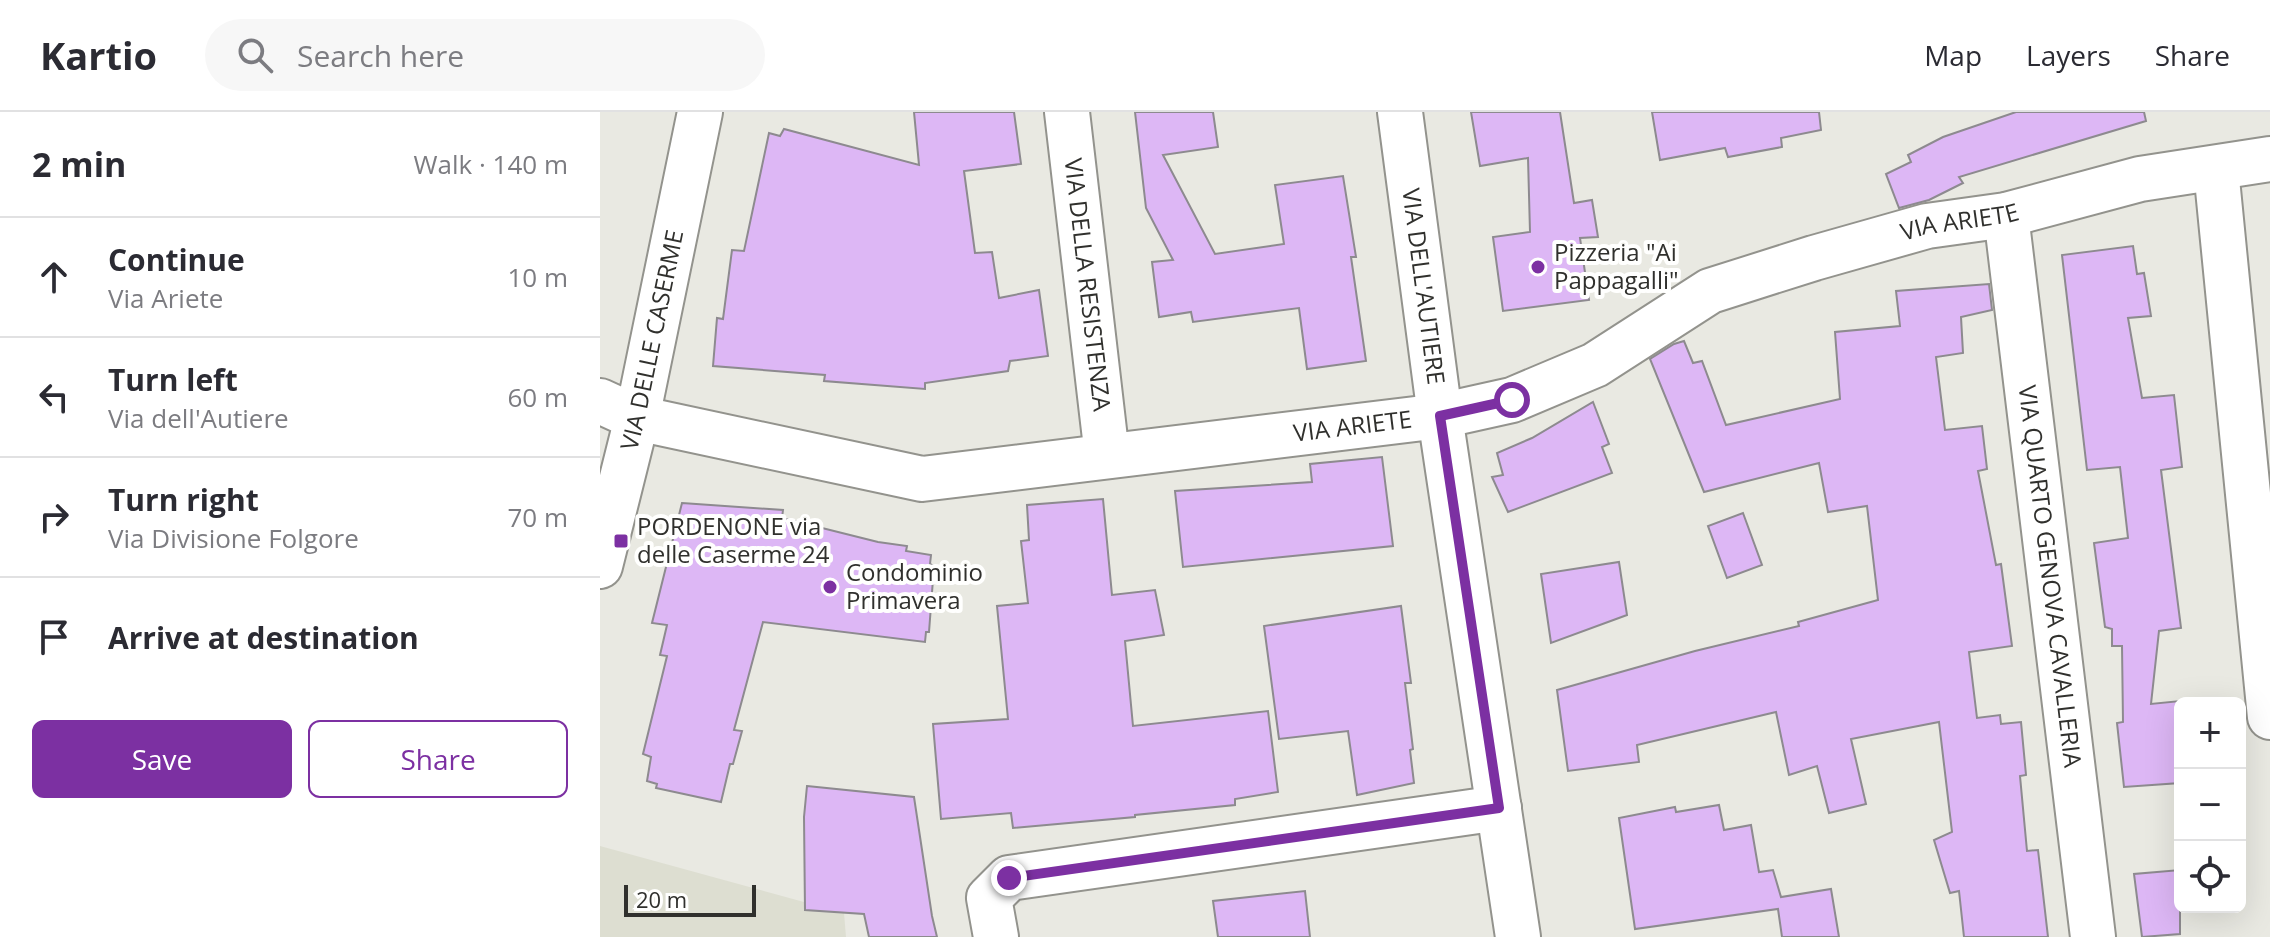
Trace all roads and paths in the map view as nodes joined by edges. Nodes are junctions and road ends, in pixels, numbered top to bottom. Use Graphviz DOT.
graph roads {
  1 [pos="700,112"];
  2 [pos="1067,112"];
  3 [pos="1400,112"];
  4 [pos="2270,159"];
  5 [pos="2216,169"];
  6 [pos="2006,215"];
  7 [pos="618,409"];
  8 [pos="1440,416"];
  9 [pos="1107,456"];
  10 [pos="600,566"];
  11 [pos="2270,717"];
  12 [pos="1499,808"];
  13 [pos="996,937"];
  14 [pos="1518,937"];
  15 [pos="2093,937"];
  1 -- 7 [label="street, VIA DELLE CASERME"];
  2 -- 9 [label="street, VIA DELLA RESISTENZA"];
  3 -- 8 [label="street, VIA DELL'AUTIERE"];
  4 -- 5 [label="street, VIA ARIETE"];
  5 -- 6 [label="street, VIA ARIETE"];
  5 -- 11 [label="street"];
  6 -- 8 [label="street, VIA ARIETE"];
  6 -- 15 [label="street, VIA QUARTO GENOVA CAVALLERIA"];
  7 -- 9 [label="street, VIA ARIETE"];
  7 -- 10 [label="street, VIA DELLE CASERME"];
  8 -- 9 [label="street, VIA ARIETE"];
  8 -- 12 [label="street, VIA DELL'AUTIERE"];
  12 -- 13 [label="street"];
  12 -- 14 [label="street, VIA DELL'AUTIERE"];
}
